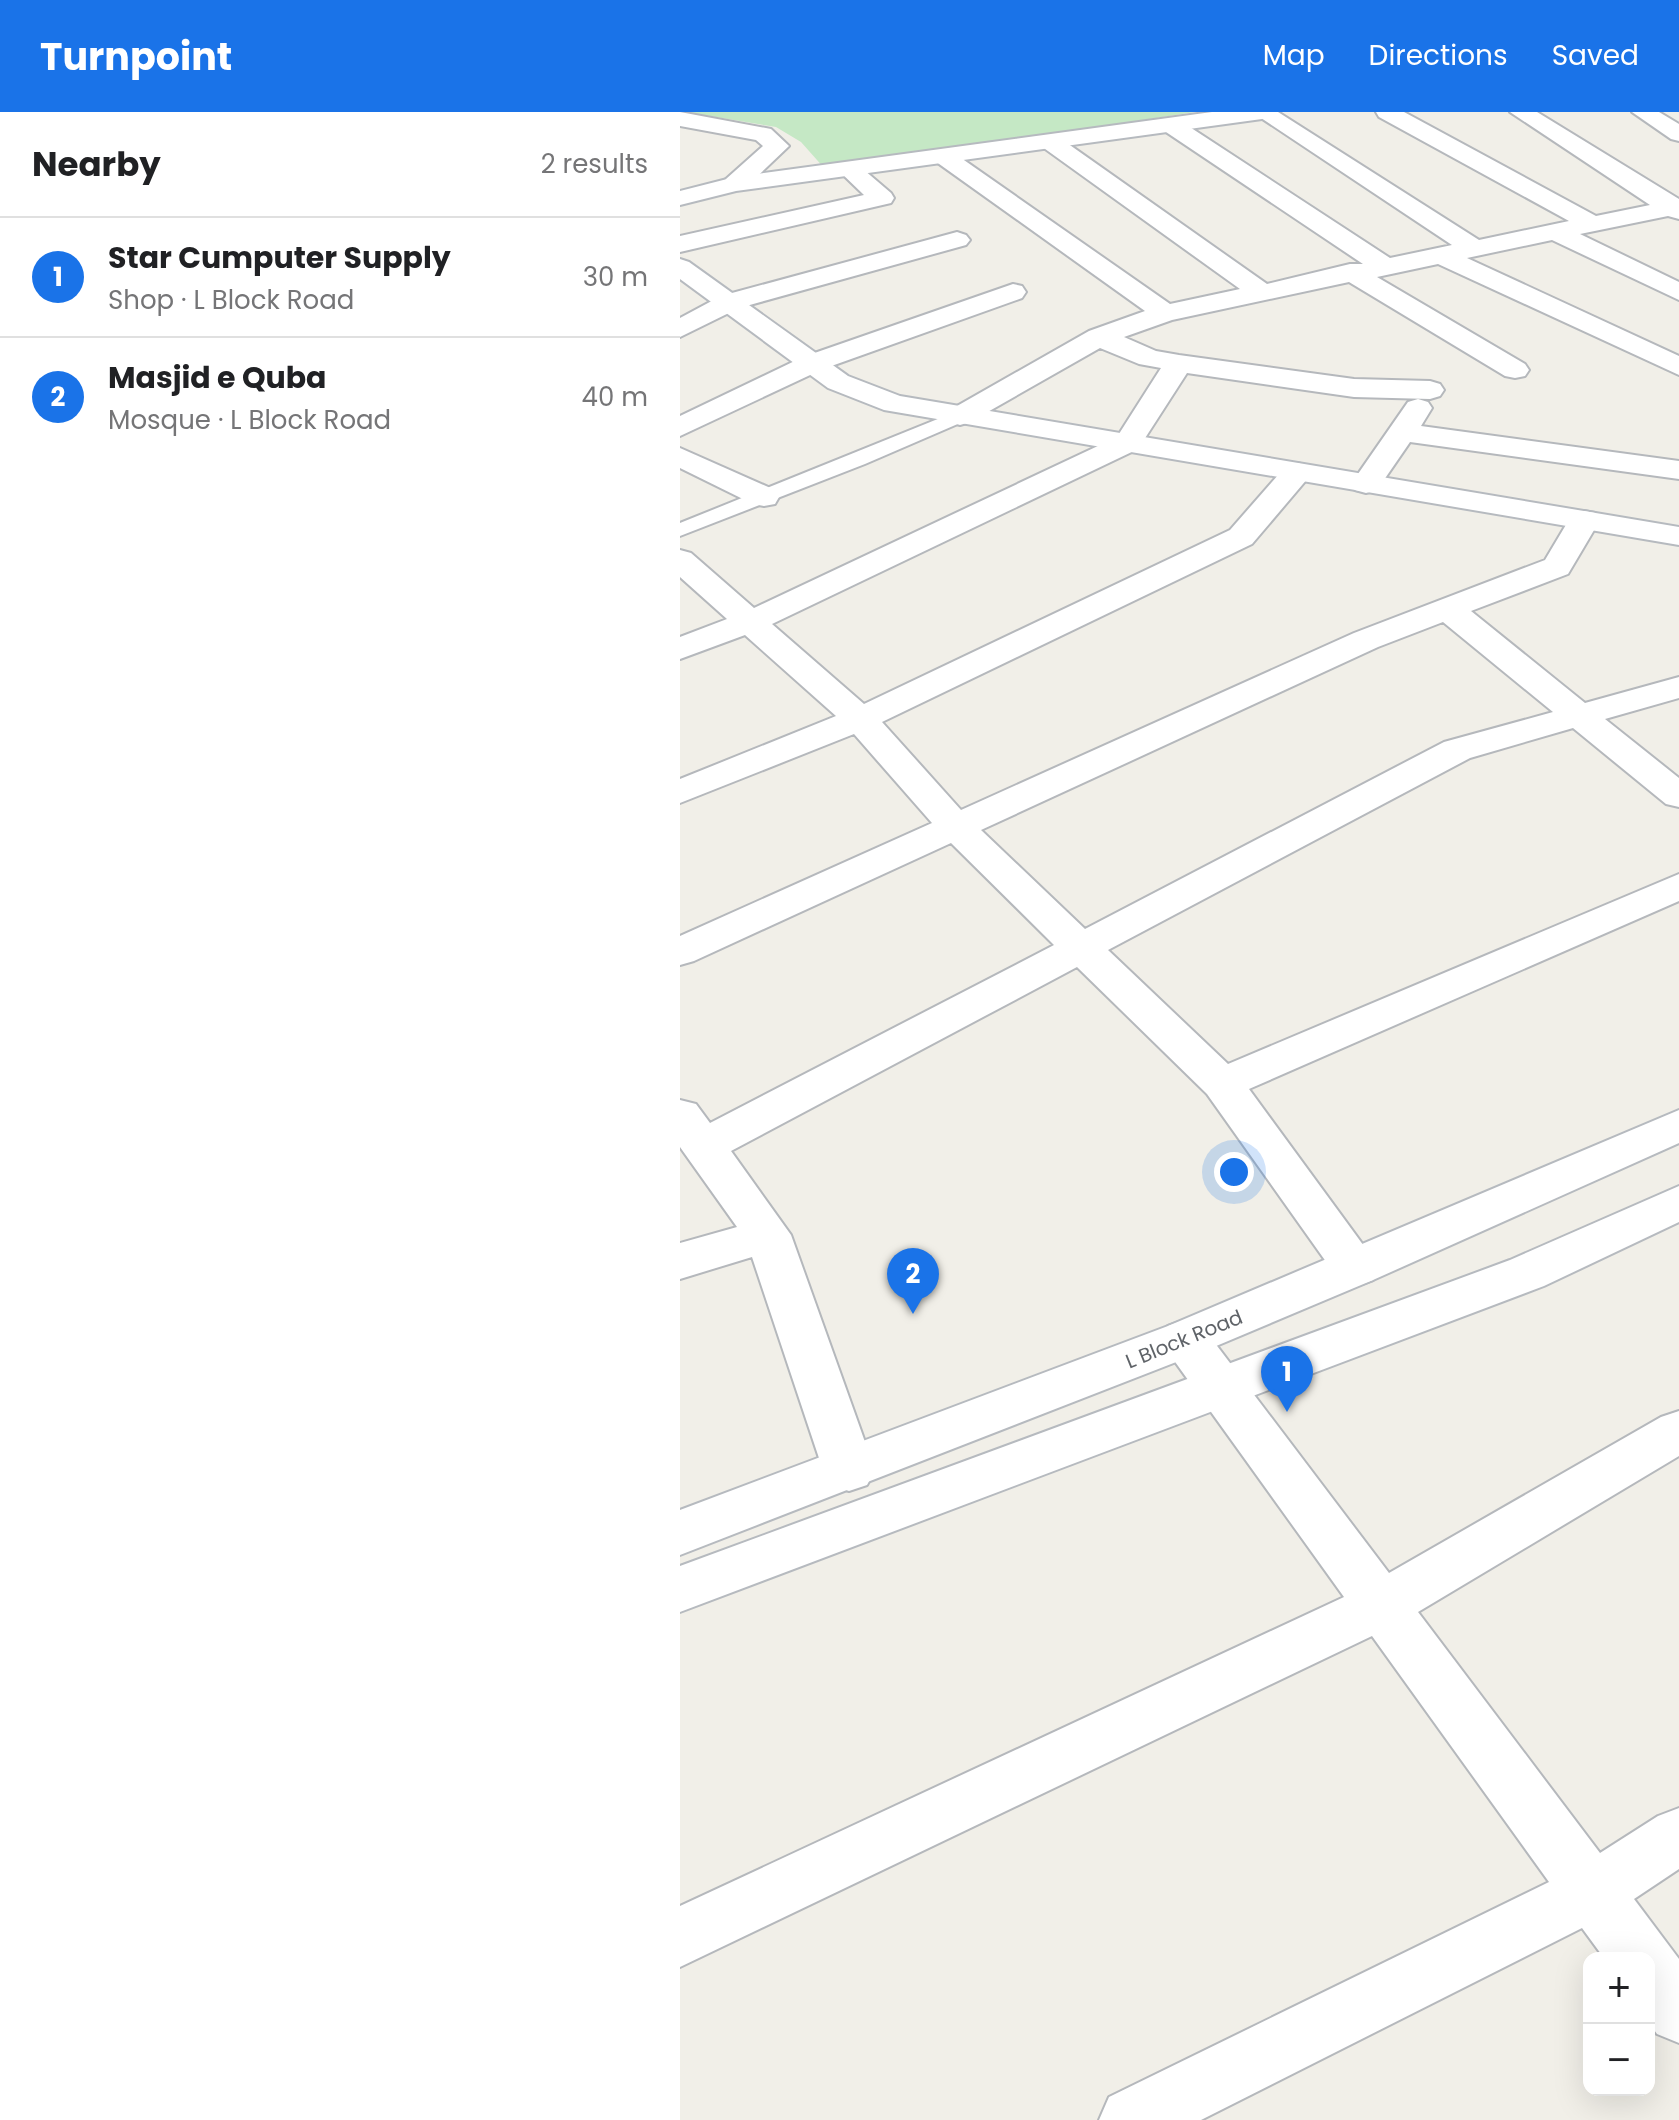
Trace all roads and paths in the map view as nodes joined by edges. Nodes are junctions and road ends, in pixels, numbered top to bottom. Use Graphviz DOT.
graph roads {
  1 [pos="1262,112"];
  2 [pos="1387,112"];
  3 [pos="1521,112"];
  4 [pos="1643,112"];
  5 [pos="680,119"];
  6 [pos="1171,125"];
  7 [pos="1679,134"];
  8 [pos="1049,141"];
  9 [pos="943,156"];
  10 [pos="849,169"];
  11 [pos="735,184"];
  12 [pos="680,198"];
  13 [pos="1676,209"];
  14 [pos="1591,223"];
  15 [pos="1553,231"];
  16 [pos="957,240"];
  17 [pos="680,244"];
  18 [pos="1472,247"];
  19 [pos="1438,254"];
  20 [pos="1382,265"];
  21 [pos="680,267"];
  22 [pos="1350,272"];
  23 [pos="1013,292"];
  24 [pos="1261,292"];
  25 [pos="1679,292"];
  26 [pos="730,302"];
  27 [pos="1165,313"];
  28 [pos="680,329"];
  29 [pos="1099,337"];
  30 [pos="813,363"];
  31 [pos="1179,363"];
  32 [pos="1679,367"];
  33 [pos="1515,370"];
  34 [pos="960,416"];
  35 [pos="680,427"];
  36 [pos="1402,432"];
  37 [pos="1128,443"];
  38 [pos="680,457"];
  39 [pos="1679,470"];
  40 [pos="1297,472"];
  41 [pos="1366,484"];
  42 [pos="764,497"];
  43 [pos="1584,520"];
  44 [pos="680,530"];
  45 [pos="1679,536"];
  46 [pos="680,560"];
  47 [pos="1447,609"];
  48 [pos="750,622"];
  49 [pos="680,649"];
  50 [pos="1679,687"];
  51 [pos="1578,715"];
  52 [pos="860,719"];
  53 [pos="680,792"];
  54 [pos="1679,796"];
  55 [pos="955,826"];
  56 [pos="1679,886"];
  57 [pos="1078,946"];
  58 [pos="680,952"];
  59 [pos="1222,1084"];
  60 [pos="1679,1125"];
  61 [pos="691,1130"];
  62 [pos="1679,1203"];
  63 [pos="768,1235"];
  64 [pos="680,1261"];
  65 [pos="1356,1268"];
  66 [pos="1185,1339"];
  67 [pos="1220,1389"];
  68 [pos="1679,1431"];
  69 [pos="849,1470"];
  70 [pos="680,1533"];
  71 [pos="680,1589"];
  72 [pos="1382,1605"];
  73 [pos="1679,1836"];
  74 [pos="1594,1891"];
  75 [pos="680,1937"];
  76 [pos="1637,1952"];
  77 [pos="1655,1978"];
  78 [pos="1679,2012"];
  79 [pos="1132,2120"];
  1 -- 6 [label="street"];
  1 -- 18 [label="street"];
  2 -- 14 [label="street"];
  3 -- 13 [label="street"];
  4 -- 7 [label="street"];
  5 -- 11 [label="street"];
  6 -- 8 [label="street"];
  6 -- 20 [label="street"];
  8 -- 9 [label="street"];
  8 -- 24 [label="street"];
  9 -- 10 [label="street"];
  9 -- 27 [label="street"];
  10 -- 11 [label="street"];
  10 -- 17 [label="street"];
  11 -- 12 [label="street"];
  13 -- 14 [label="street"];
  14 -- 15 [label="street"];
  15 -- 18 [label="street"];
  15 -- 25 [label="street"];
  16 -- 26 [label="street"];
  18 -- 19 [label="street"];
  19 -- 20 [label="street"];
  19 -- 32 [label="street"];
  20 -- 22 [label="street"];
  21 -- 26 [label="street"];
  22 -- 24 [label="street"];
  22 -- 33 [label="street"];
  23 -- 30 [label="street"];
  24 -- 27 [label="street"];
  26 -- 28 [label="street"];
  26 -- 30 [label="street"];
  27 -- 29 [label="street"];
  29 -- 31 [label="street"];
  29 -- 34 [label="street"];
  30 -- 34 [label="street"];
  30 -- 35 [label="street"];
  31 -- 36 [label="street"];
  31 -- 37 [label="street"];
  34 -- 37 [label="street"];
  34 -- 42 [label="lane"];
  36 -- 39 [label="street"];
  36 -- 41 [label="street"];
  37 -- 40 [label="street"];
  37 -- 48 [label="street"];
  38 -- 42 [label="street"];
  40 -- 41 [label="street"];
  40 -- 52 [label="street"];
  41 -- 43 [label="street"];
  42 -- 44 [label="lane"];
  43 -- 45 [label="street"];
  43 -- 47 [label="street"];
  46 -- 48 [label="street"];
  47 -- 51 [label="street"];
  47 -- 55 [label="street"];
  48 -- 49 [label="street"];
  48 -- 52 [label="street"];
  50 -- 51 [label="street"];
  51 -- 54 [label="street"];
  51 -- 57 [label="street"];
  52 -- 53 [label="street"];
  52 -- 55 [label="street"];
  55 -- 57 [label="street"];
  55 -- 58 [label="street"];
  56 -- 59 [label="street"];
  57 -- 59 [label="street"];
  57 -- 61 [label="street"];
  59 -- 65 [label="street"];
  60 -- 65 [label="street, L Block Road"];
  61 -- 63 [label="street"];
  62 -- 67 [label="street"];
  63 -- 64 [label="street"];
  63 -- 69 [label="street"];
  65 -- 66 [label="street, L Block Road"];
  66 -- 67 [label="street"];
  66 -- 69 [label="street, L Block Road"];
  67 -- 71 [label="street"];
  67 -- 72 [label="street"];
  68 -- 72 [label="street"];
  69 -- 70 [label="street, L Block Road"];
  72 -- 74 [label="street"];
  72 -- 75 [label="street"];
  73 -- 74 [label="street"];
  74 -- 76 [label="street"];
  74 -- 79 [label="street"];
  77 -- 78 [label="street"];
}
